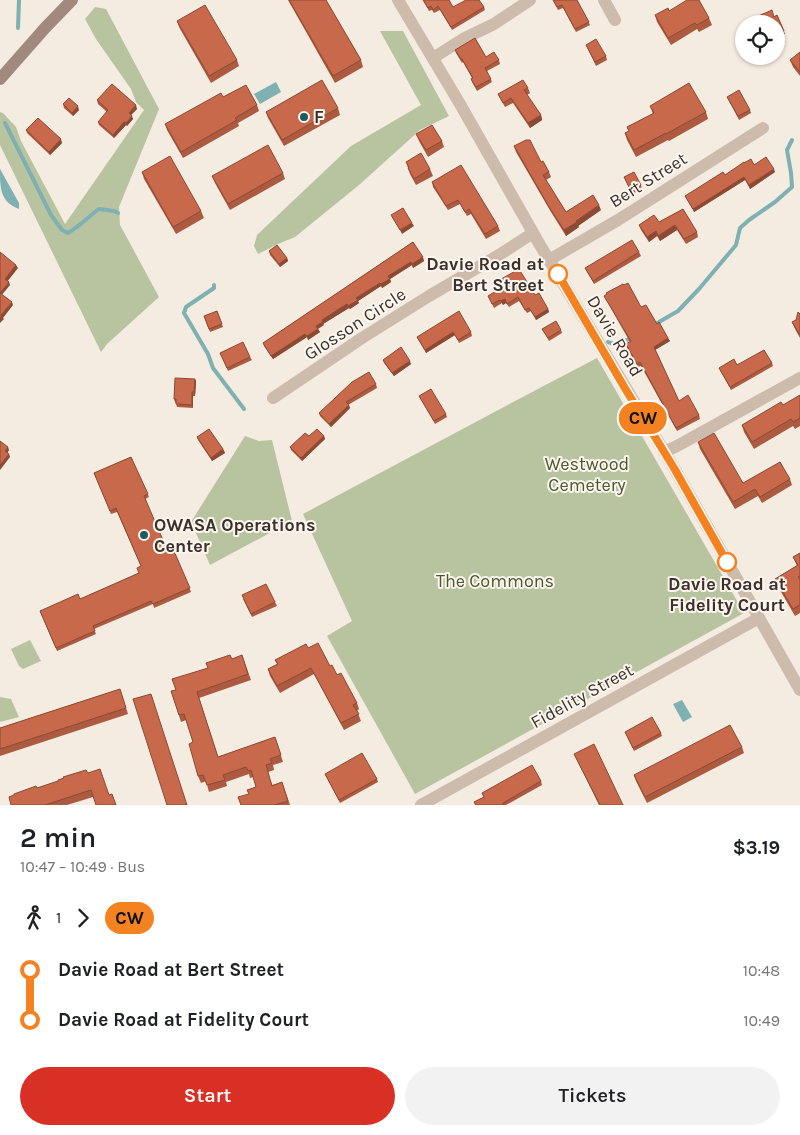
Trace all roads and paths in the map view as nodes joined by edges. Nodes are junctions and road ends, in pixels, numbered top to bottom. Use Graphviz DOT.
graph roads {
  1 [pos="72,0"];
  2 [pos="398,0"];
  3 [pos="530,0"];
  4 [pos="604,0"];
  5 [pos="615,20"];
  6 [pos="433,58"];
  7 [pos="0,79"];
  8 [pos="763,128"];
  9 [pos="533,232"];
  10 [pos="549,260"];
  11 [pos="800,378"];
  12 [pos="273,398"];
  13 [pos="664,452"];
  14 [pos="759,618"];
  15 [pos="800,690"];
  16 [pos="421,805"];
  1 -- 7 [label="main road"];
  2 -- 6 [label="street, Davie Road"];
  3 -- 6 [label="street"];
  4 -- 5 [label="street"];
  6 -- 9 [label="street, Davie Road"];
  8 -- 10 [label="street, Bert Street"];
  9 -- 10 [label="street, Davie Road"];
  9 -- 12 [label="street, Glosson Circle"];
  10 -- 13 [label="street, Davie Road"];
  11 -- 13 [label="street"];
  13 -- 14 [label="street, Davie Road"];
  14 -- 15 [label="street, Davie Road"];
  14 -- 16 [label="street, Fidelity Street"];
}
